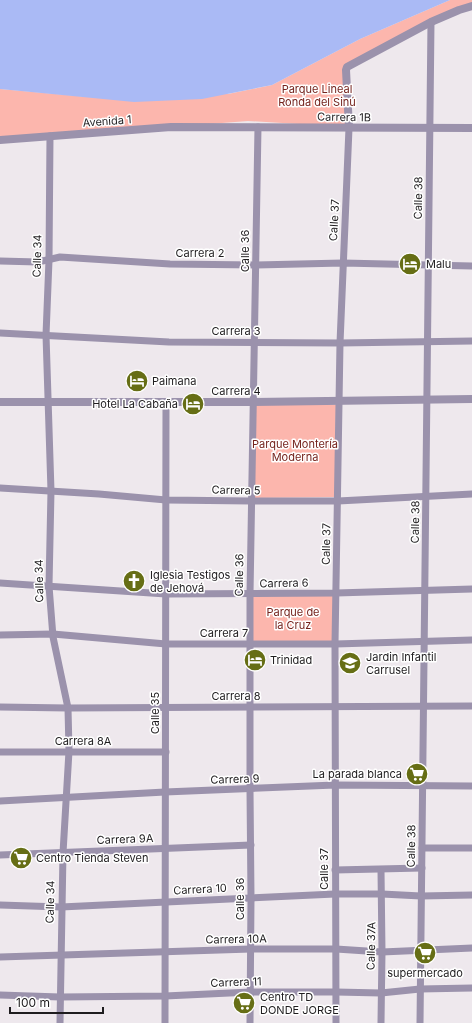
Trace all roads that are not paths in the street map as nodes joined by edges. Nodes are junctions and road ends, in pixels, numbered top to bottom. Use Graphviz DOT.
graph roads {
  1 [pos="472,6"];
  2 [pos="431,22"];
  3 [pos="258,127"];
  4 [pos="216,128"];
  5 [pos="349,128"];
  6 [pos="472,128"];
  7 [pos="430,129"];
  8 [pos="50,136"];
  9 [pos="0,140"];
  10 [pos="49,260"];
  11 [pos="0,261"];
  12 [pos="343,263"];
  13 [pos="256,265"];
  14 [pos="428,266"];
  15 [pos="472,266"];
  16 [pos="0,334"];
  17 [pos="46,335"];
  18 [pos="428,340"];
  19 [pos="472,341"];
  20 [pos="254,342"];
  21 [pos="340,343"];
  22 [pos="472,399"];
  23 [pos="427,400"];
  24 [pos="339,401"];
  25 [pos="0,402"];
  26 [pos="48,402"];
  27 [pos="166,402"];
  28 [pos="253,402"];
  29 [pos="0,488"];
  30 [pos="51,491"];
  31 [pos="472,494"];
  32 [pos="426,496"];
  33 [pos="166,500"];
  34 [pos="251,501"];
  35 [pos="338,501"];
  36 [pos="0,583"];
  37 [pos="48,586"];
  38 [pos="472,589"];
  39 [pos="425,591"];
  40 [pos="336,593"];
  41 [pos="166,594"];
  42 [pos="250,594"];
  43 [pos="53,634"];
  44 [pos="0,635"];
  45 [pos="472,640"];
  46 [pos="424,642"];
  47 [pos="166,644"];
  48 [pos="251,644"];
  49 [pos="335,644"];
  50 [pos="424,706"];
  51 [pos="472,706"];
  52 [pos="0,707"];
  53 [pos="249,707"];
  54 [pos="335,707"];
  55 [pos="68,708"];
  56 [pos="166,708"];
  57 [pos="69,751"];
  58 [pos="0,752"];
  59 [pos="166,752"];
  60 [pos="335,785"];
  61 [pos="423,786"];
  62 [pos="472,786"];
  63 [pos="250,790"];
  64 [pos="165,792"];
  65 [pos="66,797"];
  66 [pos="0,801"];
  67 [pos="251,844"];
  68 [pos="422,848"];
  69 [pos="472,848"];
  70 [pos="165,849"];
  71 [pos="63,853"];
  72 [pos="0,855"];
  73 [pos="422,868"];
  74 [pos="335,870"];
  75 [pos="381,870"];
  76 [pos="335,894"];
  77 [pos="382,894"];
  78 [pos="472,895"];
  79 [pos="421,896"];
  80 [pos="251,898"];
  81 [pos="165,902"];
  82 [pos="0,905"];
  83 [pos="61,907"];
  84 [pos="472,948"];
  85 [pos="251,949"];
  86 [pos="336,949"];
  87 [pos="421,950"];
  88 [pos="165,951"];
  89 [pos="382,952"];
  90 [pos="60,955"];
  91 [pos="0,957"];
  92 [pos="472,988"];
  93 [pos="420,989"];
  94 [pos="251,992"];
  95 [pos="336,992"];
  96 [pos="381,993"];
  97 [pos="0,995"];
  98 [pos="165,996"];
  99 [pos="60,997"];
  100 [pos="60,1023"];
  101 [pos="165,1023"];
  102 [pos="250,1023"];
  103 [pos="336,1023"];
  104 [pos="381,1023"];
  105 [pos="420,1023"];
  1 -- 2 [label="street"];
  2 -- 5 [label="street, Calle 37"];
  2 -- 7 [label="street, Calle 38"];
  3 -- 4 [label="street, Carrera 1B"];
  3 -- 5 [label="street, Carrera 1B"];
  3 -- 13 [label="street, Calle 36"];
  4 -- 8 [label="street, Avenida 1"];
  5 -- 7 [label="street, Carrera 1B"];
  5 -- 12 [label="street, Calle 37"];
  6 -- 7 [label="street, Carrera 1B"];
  7 -- 14 [label="street, Calle 38"];
  8 -- 9 [label="street, Avenida 1"];
  8 -- 10 [label="street, Calle 34"];
  10 -- 11 [label="street, Carrera 2"];
  10 -- 13 [label="street, Carrera 2"];
  10 -- 17 [label="street, Calle 34"];
  12 -- 13 [label="street, Carrera 2"];
  12 -- 14 [label="street, Carrera 2"];
  12 -- 21 [label="street, Calle 37"];
  13 -- 20 [label="street, Calle 36"];
  14 -- 15 [label="street, Carrera 2"];
  14 -- 18 [label="street, Calle 38"];
  16 -- 17 [label="street, Carrera 3"];
  17 -- 20 [label="street, Carrera 3"];
  17 -- 26 [label="street, Calle 34"];
  18 -- 19 [label="street, Carrera 3"];
  18 -- 21 [label="street, Carrera 3"];
  18 -- 23 [label="street, Calle 38"];
  20 -- 21 [label="street, Carrera 3"];
  20 -- 28 [label="street, Calle 36"];
  21 -- 24 [label="street, Calle 37"];
  22 -- 23 [label="street, Carrera 4"];
  23 -- 24 [label="street, Carrera 4"];
  23 -- 32 [label="street, Calle 38"];
  24 -- 28 [label="street, Carrera 4"];
  24 -- 35 [label="street, Calle 37"];
  25 -- 26 [label="street, Carrera 4"];
  26 -- 27 [label="street, Carrera 4"];
  26 -- 30 [label="street, Calle 34"];
  27 -- 28 [label="street, Carrera 4"];
  27 -- 33 [label="street, Calle 35"];
  28 -- 34 [label="street, Calle 36"];
  29 -- 30 [label="street, Carrera 5"];
  30 -- 33 [label="street, Carrera 5"];
  30 -- 37 [label="street, Calle 34"];
  31 -- 32 [label="street, Carrera 5"];
  32 -- 35 [label="street, Carrera 5"];
  32 -- 39 [label="street, Calle 38"];
  33 -- 34 [label="street, Carrera 5"];
  33 -- 41 [label="street, Calle 35"];
  34 -- 35 [label="street, Carrera 5"];
  34 -- 42 [label="street, Calle 36"];
  35 -- 40 [label="street, Calle 37"];
  36 -- 37 [label="street, Carrera 6"];
  37 -- 41 [label="street, Carrera 6"];
  37 -- 43 [label="street, Calle 34"];
  38 -- 39 [label="street, Carrera 6"];
  39 -- 40 [label="street, Carrera 6"];
  39 -- 46 [label="street, Calle 38"];
  40 -- 42 [label="street, Carrera 6"];
  40 -- 49 [label="street, Calle 37"];
  41 -- 42 [label="street, Carrera 6"];
  41 -- 47 [label="street, Calle 35"];
  42 -- 48 [label="street, Calle 36"];
  43 -- 44 [label="street, Carrera 7"];
  43 -- 47 [label="street, Carrera 7"];
  43 -- 55 [label="street, Calle 34"];
  45 -- 46 [label="street, Carrera 7"];
  46 -- 49 [label="street, Carrera 7"];
  46 -- 50 [label="street, Calle 38"];
  47 -- 48 [label="street, Carrera 7"];
  47 -- 56 [label="street, Calle 35"];
  48 -- 49 [label="street, Carrera 7"];
  48 -- 53 [label="street, Calle 36"];
  49 -- 54 [label="street, Calle 37"];
  50 -- 51 [label="street, Carrera 8"];
  50 -- 54 [label="street, Carrera 8"];
  50 -- 61 [label="street, Calle 38"];
  52 -- 55 [label="street, Carrera 8"];
  53 -- 54 [label="street, Carrera 8"];
  53 -- 56 [label="street, Carrera 8"];
  53 -- 63 [label="street, Calle 36"];
  54 -- 60 [label="street, Calle 37"];
  55 -- 56 [label="street, Carrera 8"];
  55 -- 57 [label="street, Calle 34"];
  56 -- 59 [label="street, Calle 35"];
  57 -- 58 [label="street, Carrera 8A"];
  57 -- 59 [label="street, Carrera 8A"];
  57 -- 65 [label="street, Calle 34"];
  59 -- 64 [label="street, Calle 35"];
  60 -- 61 [label="street, Carrera 9"];
  60 -- 63 [label="street, Carrera 9"];
  60 -- 74 [label="street, Calle 37"];
  61 -- 62 [label="street, Carrera 9"];
  61 -- 68 [label="street, Calle 38"];
  63 -- 64 [label="street, Carrera 9"];
  63 -- 67 [label="street, Calle 36"];
  64 -- 65 [label="street, Carrera 9"];
  64 -- 70 [label="street, Calle 35"];
  65 -- 66 [label="street, Carrera 9"];
  65 -- 71 [label="street, Calle 34"];
  67 -- 70 [label="street, Carrera 9A"];
  67 -- 80 [label="street, Calle 36"];
  68 -- 69 [label="street"];
  68 -- 73 [label="street, Calle 38"];
  70 -- 71 [label="street, Carrera 9A"];
  70 -- 81 [label="street, Calle 35"];
  71 -- 72 [label="street, Carrera 9A"];
  71 -- 83 [label="street, Calle 34"];
  73 -- 75 [label="street"];
  73 -- 79 [label="street, Calle 38"];
  74 -- 75 [label="street"];
  74 -- 76 [label="street, Calle 37"];
  75 -- 77 [label="street, Calle 37A"];
  76 -- 77 [label="street, Carrera 10"];
  76 -- 80 [label="street, Carrera 10"];
  76 -- 86 [label="street, Calle 37"];
  77 -- 79 [label="street, Carrera 10"];
  77 -- 89 [label="street, Calle 37A"];
  78 -- 79 [label="street, Carrera 10"];
  79 -- 87 [label="street, Calle 38"];
  80 -- 81 [label="street, Carrera 10"];
  80 -- 85 [label="street, Calle 36"];
  81 -- 83 [label="street, Carrera 10"];
  81 -- 88 [label="street, Calle 35"];
  82 -- 83 [label="street, Carrera 10"];
  83 -- 90 [label="street, Calle 34"];
  84 -- 87 [label="street, Carrera 10A"];
  85 -- 86 [label="street, Carrera 10A"];
  85 -- 88 [label="street, Carrera 10A"];
  85 -- 94 [label="street, Calle 36"];
  86 -- 89 [label="street, Carrera 10A"];
  86 -- 95 [label="street, Calle 37"];
  87 -- 89 [label="street, Carrera 10A"];
  87 -- 93 [label="street, Calle 38"];
  88 -- 90 [label="street, Carrera 10A"];
  88 -- 98 [label="street, Calle 35"];
  89 -- 96 [label="street, Calle 37A"];
  90 -- 91 [label="street, Carrera 10A"];
  90 -- 99 [label="street, Calle 34"];
  92 -- 93 [label="street, Carrera 11"];
  93 -- 96 [label="street, Carrera 11"];
  93 -- 105 [label="street, Calle 38"];
  94 -- 95 [label="street, Carrera 11"];
  94 -- 98 [label="street, Carrera 11"];
  94 -- 102 [label="street, Calle 36"];
  95 -- 96 [label="street, Carrera 11"];
  95 -- 103 [label="street, Calle 37"];
  96 -- 104 [label="street, Calle 37A"];
  97 -- 99 [label="street, Carrera 11"];
  98 -- 99 [label="street, Carrera 11"];
  98 -- 101 [label="street, Calle 35"];
  99 -- 100 [label="street, Calle 34"];
}
